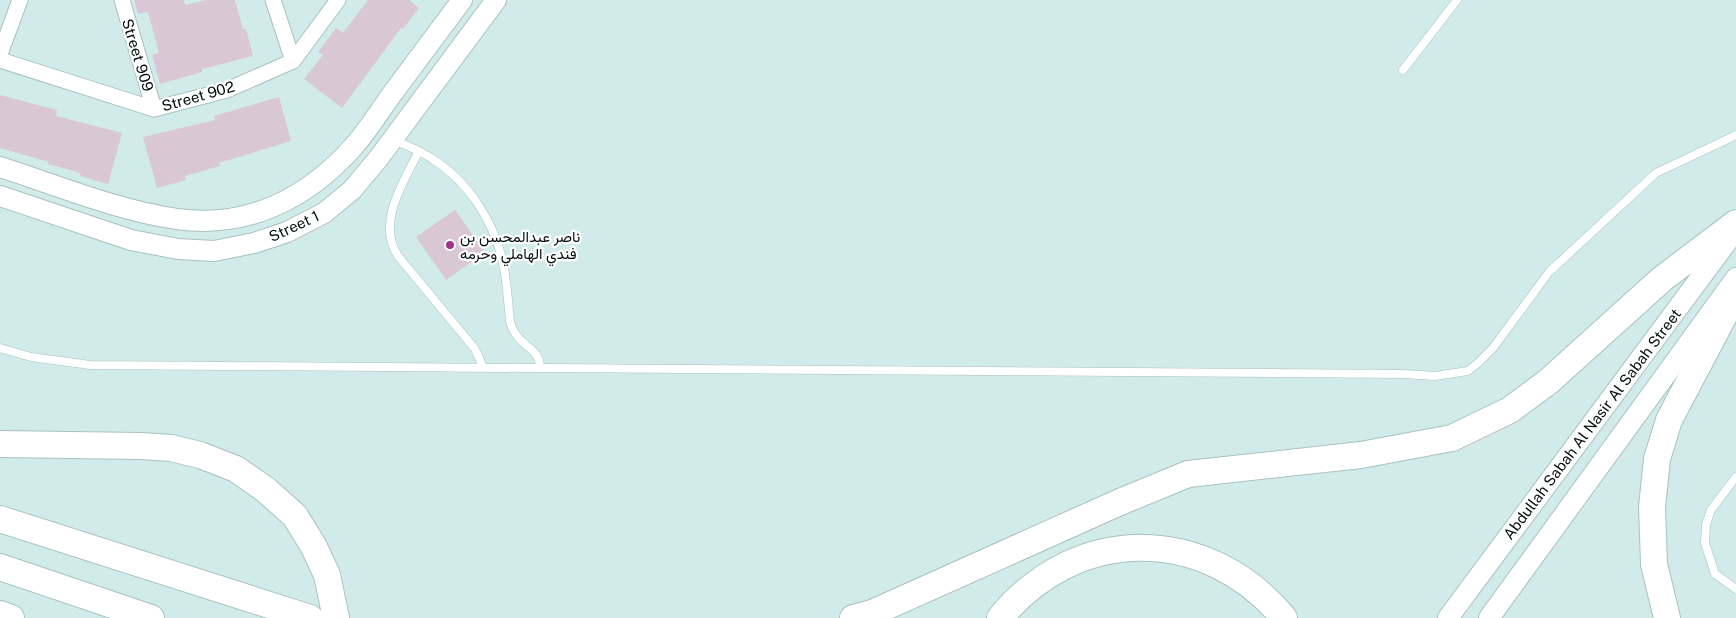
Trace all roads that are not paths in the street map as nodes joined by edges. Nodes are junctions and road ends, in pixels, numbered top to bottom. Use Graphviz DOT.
graph roads {
  1 [pos="20,0"];
  2 [pos="122,0"];
  3 [pos="274,0"];
  4 [pos="338,0"];
  5 [pos="462,0"];
  6 [pos="496,0"];
  7 [pos="1457,0"];
  8 [pos="0,54"];
  9 [pos="0,60"];
  10 [pos="293,61"];
  11 [pos="1402,70"];
  12 [pos="154,109"];
  13 [pos="1736,135"];
  14 [pos="393,140"];
  15 [pos="419,151"];
  16 [pos="0,167"];
  17 [pos="0,196"];
  18 [pos="1736,223"];
  19 [pos="1736,229"];
  20 [pos="1736,278"];
  21 [pos="1736,294"];
  22 [pos="0,348"];
  23 [pos="483,367"];
  24 [pos="540,368"];
  25 [pos="0,444"];
  26 [pos="1736,477"];
  27 [pos="0,519"];
  28 [pos="0,567"];
  29 [pos="1736,589"];
  30 [pos="0,614"];
  31 [pos="12,618"];
  32 [pos="151,618"];
  33 [pos="310,618"];
  34 [pos="336,618"];
  35 [pos="853,618"];
  36 [pos="1000,618"];
  37 [pos="1284,618"];
  38 [pos="1448,618"];
  39 [pos="1489,618"];
  40 [pos="1667,618"];
  1 -- 8 [label="street"];
  2 -- 12 [label="street, Street 909"];
  3 -- 10 [label="street"];
  4 -- 10 [label="street, Street 902"];
  5 -- 16 [label="street, Street 1"];
  6 -- 14 [label="street, Street 1"];
  7 -- 11 [label="lane"];
  9 -- 12 [label="street, Street 902"];
  10 -- 12 [label="street, Street 902"];
  13 -- 24 [label="lane"];
  14 -- 15 [label="lane"];
  14 -- 17 [label="street, Street 1"];
  15 -- 23 [label="lane"];
  15 -- 24 [label="lane"];
  18 -- 35 [label="highway"];
  19 -- 38 [label="street, Abdullah Sabah Al Nasir Al Sabah Street"];
  20 -- 39 [label="street, Abdullah Sabah Al Nasir Al Sabah Street"];
  21 -- 40 [label="highway"];
  22 -- 23 [label="lane"];
  23 -- 24 [label="lane"];
  25 -- 34 [label="highway"];
  26 -- 29 [label="lane"];
  27 -- 33 [label="highway"];
  28 -- 32 [label="highway"];
  30 -- 31 [label="highway"];
  36 -- 37 [label="highway"];
}
